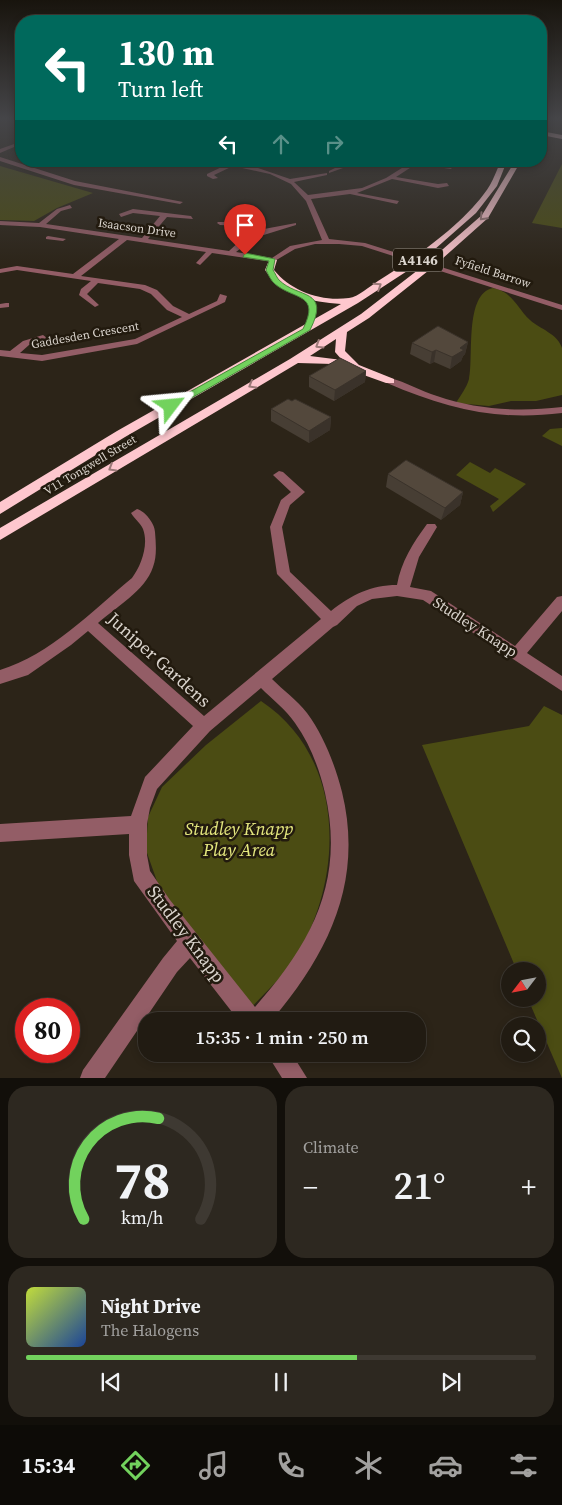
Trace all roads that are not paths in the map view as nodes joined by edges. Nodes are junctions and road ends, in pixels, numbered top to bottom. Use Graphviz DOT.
graph roads {
  1 [pos="32,169"];
  2 [pos="222,169"];
  3 [pos="252,169"];
  4 [pos="336,169"];
  5 [pos="405,169"];
  6 [pos="500,169"];
  7 [pos="513,169"];
  8 [pos="209,176"];
  9 [pos="393,178"];
  10 [pos="289,181"];
  11 [pos="447,185"];
  12 [pos="353,194"];
  13 [pos="307,197"];
  14 [pos="180,202"];
  15 [pos="397,202"];
  16 [pos="70,207"];
  17 [pos="121,215"];
  18 [pos="164,215"];
  19 [pos="191,218"];
  20 [pos="0,223"];
  21 [pos="220,223"];
  22 [pos="294,224"];
  23 [pos="40,225"];
  24 [pos="60,228"];
  25 [pos="262,231"];
  26 [pos="48,238"];
  27 [pos="125,238"];
  28 [pos="63,239"];
  29 [pos="144,240"];
  30 [pos="326,241"];
  31 [pos="50,248"];
  32 [pos="211,250"];
  33 [pos="231,253"];
  34 [pos="272,260"];
  35 [pos="200,263"];
  36 [pos="0,271"];
  37 [pos="76,276"];
  38 [pos="97,280"];
  39 [pos="224,296"];
  40 [pos="304,296"];
  41 [pos="355,301"];
  42 [pos="95,305"];
  43 [pos="562,308"];
  44 [pos="189,317"];
  45 [pos="306,330"];
  46 [pos="342,331"];
  47 [pos="43,338"];
  48 [pos="0,353"];
  49 [pos="11,355"];
  50 [pos="294,360"];
  51 [pos="354,366"];
  52 [pos="390,381"];
  53 [pos="562,410"];
  54 [pos="279,475"];
  55 [pos="0,509"];
  56 [pos="137,513"];
  57 [pos="431,527"];
  58 [pos="0,534"];
  59 [pos="403,591"];
  60 [pos="562,601"];
  61 [pos="332,621"];
  62 [pos="89,623"];
  63 [pos="517,654"];
  64 [pos="0,677"];
  65 [pos="262,679"];
  66 [pos="562,684"];
  67 [pos="204,726"];
  68 [pos="138,824"];
  69 [pos="0,833"];
  70 [pos="190,942"];
  71 [pos="245,1012"];
  72 [pos="265,1012"];
  73 [pos="284,1062"];
  74 [pos="91,1078"];
  75 [pos="296,1078"];
  1 -- 14 [label="street"];
  2 -- 8 [label="street"];
  3 -- 10 [label="street"];
  4 -- 10 [label="street"];
  5 -- 9 [label="street"];
  41 -- 6 [label="highway, V11 Tongwell Street / A4146, one-way"];
  7 -- 46 [label="highway, V11 Tongwell Street / A4146, one-way"];
  9 -- 11 [label="street"];
  9 -- 12 [label="street"];
  10 -- 13 [label="street"];
  12 -- 13 [label="street"];
  12 -- 15 [label="street"];
  13 -- 30 [label="street"];
  16 -- 23 [label="street"];
  17 -- 18 [label="street"];
  18 -- 19 [label="street"];
  18 -- 29 [label="street"];
  20 -- 23 [label="street, Isaacson Drive"];
  21 -- 25 [label="street"];
  22 -- 25 [label="street"];
  23 -- 24 [label="street, Isaacson Drive"];
  24 -- 26 [label="street"];
  24 -- 27 [label="street, Isaacson Drive"];
  25 -- 33 [label="street"];
  26 -- 28 [label="street"];
  26 -- 31 [label="street"];
  27 -- 29 [label="street, Isaacson Drive"];
  27 -- 37 [label="street"];
  29 -- 32 [label="street, Isaacson Drive"];
  30 -- 34 [label="street, Fyfield Barrow"];
  30 -- 43 [label="street, Fyfield Barrow"];
  32 -- 33 [label="street, Isaacson Drive"];
  32 -- 35 [label="street"];
  33 -- 34 [label="street, Isaacson Drive"];
  34 -- 40 [label="highway"];
  36 -- 37 [label="street"];
  37 -- 38 [label="street"];
  38 -- 42 [label="street, Gaddesden Crescent"];
  38 -- 44 [label="street"];
  39 -- 44 [label="street, Gaddesden Crescent"];
  40 -- 41 [label="highway"];
  40 -- 45 [label="highway"];
  41 -- 45 [label="highway, V11 Tongwell Street / A4146"];
  44 -- 49 [label="street, Gaddesden Crescent"];
  45 -- 55 [label="highway, V11 Tongwell Street / A4146"];
  46 -- 50 [label="highway, V11 Tongwell Street / A4146, one-way"];
  46 -- 51 [label="highway"];
  47 -- 49 [label="street, Gaddesden Crescent"];
  48 -- 49 [label="street, Gaddesden Crescent"];
  50 -- 51 [label="highway"];
  50 -- 58 [label="highway, V11 Tongwell Street / A4146, one-way"];
  51 -- 52 [label="highway"];
  52 -- 53 [label="street"];
  54 -- 61 [label="street"];
  56 -- 62 [label="street, Juniper Gardens"];
  57 -- 59 [label="street"];
  59 -- 61 [label="street, Studley Knapp"];
  59 -- 63 [label="street, Studley Knapp"];
  60 -- 63 [label="street"];
  61 -- 65 [label="street, Studley Knapp"];
  62 -- 64 [label="street, Juniper Gardens"];
  62 -- 67 [label="street, Juniper Gardens"];
  63 -- 66 [label="street, Studley Knapp"];
  65 -- 67 [label="street, Studley Knapp"];
  65 -- 72 [label="street"];
  67 -- 68 [label="street, Studley Knapp"];
  68 -- 69 [label="street"];
  68 -- 70 [label="street, Studley Knapp"];
  70 -- 71 [label="street, Studley Knapp"];
  70 -- 74 [label="street"];
  73 -- 75 [label="street"];
}
